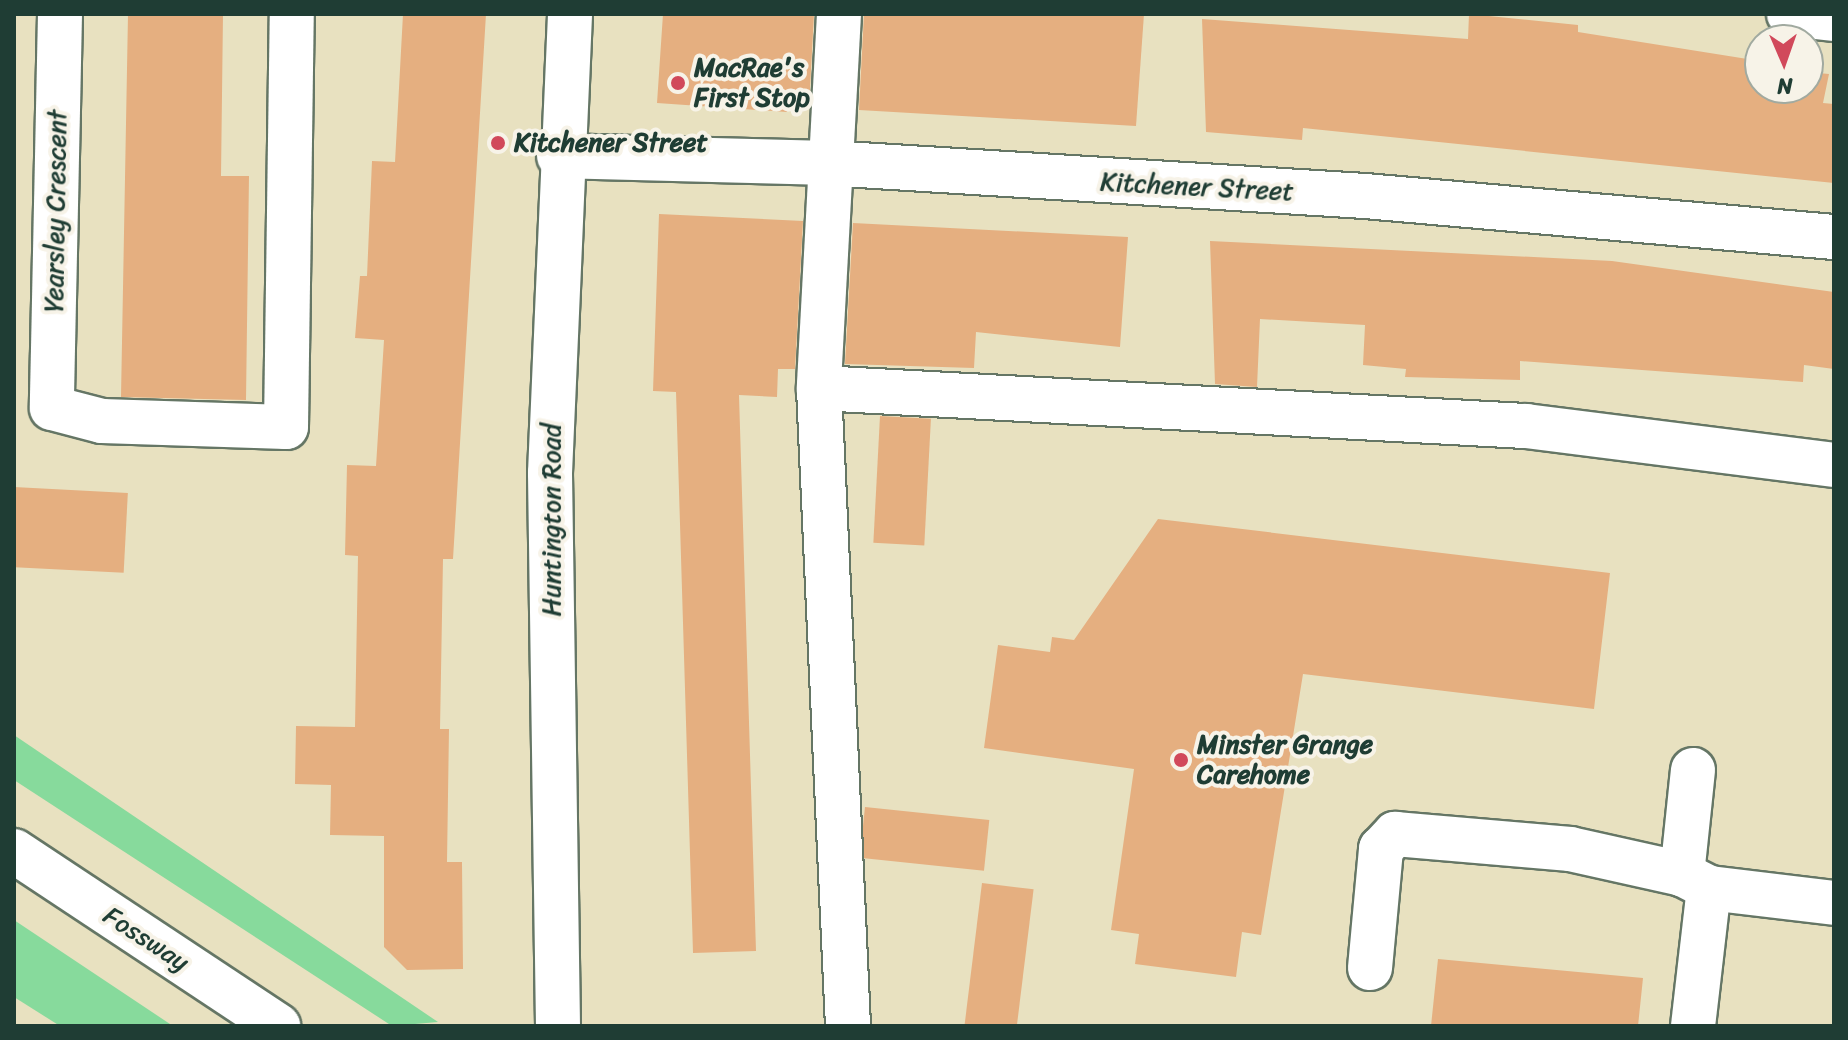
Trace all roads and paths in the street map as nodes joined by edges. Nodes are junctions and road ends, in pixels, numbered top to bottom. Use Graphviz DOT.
graph roads {
  1 [pos="60,14"];
  2 [pos="292,14"];
  3 [pos="570,14"];
  4 [pos="839,14"];
  5 [pos="1789,14"];
  6 [pos="1834,19"];
  7 [pos="559,156"];
  8 [pos="827,163"];
  9 [pos="1834,237"];
  10 [pos="819,388"];
  11 [pos="1834,465"];
  12 [pos="1693,770"];
  13 [pos="14,851"];
  14 [pos="1696,881"];
  15 [pos="1834,903"];
  16 [pos="1370,968"];
  17 [pos="278,1026"];
  18 [pos="558,1026"];
  19 [pos="848,1026"];
  20 [pos="1693,1026"];
  1 -- 2 [label="street, Yearsley Crescent"];
  3 -- 7 [label="street, Huntington Road"];
  4 -- 8 [label="street"];
  5 -- 6 [label="street"];
  7 -- 8 [label="street, Kitchener Street"];
  7 -- 18 [label="street, Huntington Road"];
  8 -- 9 [label="street, Kitchener Street"];
  8 -- 10 [label="street"];
  10 -- 11 [label="street"];
  10 -- 19 [label="street"];
  12 -- 14 [label="street"];
  13 -- 17 [label="street, Fossway"];
  14 -- 15 [label="street"];
  14 -- 16 [label="street"];
  14 -- 20 [label="street"];
}
